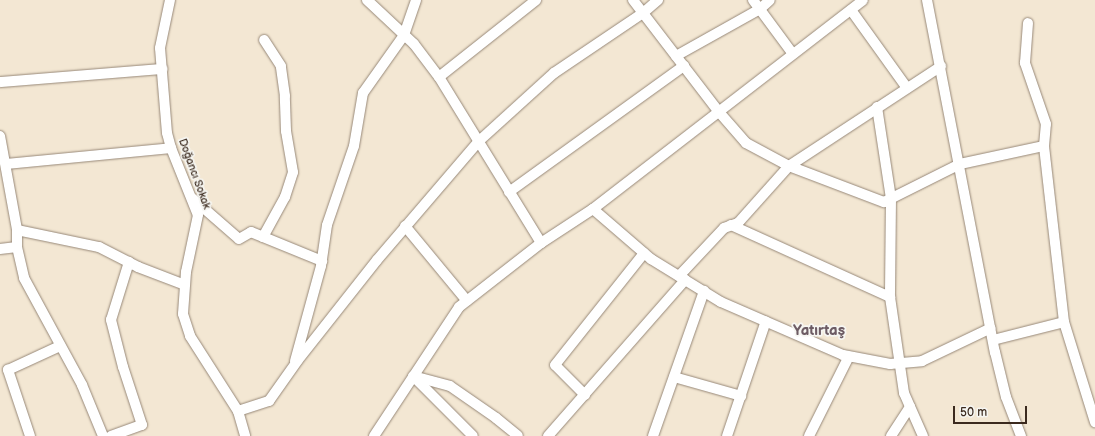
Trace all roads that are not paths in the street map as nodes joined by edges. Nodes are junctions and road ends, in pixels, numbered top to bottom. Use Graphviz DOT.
graph roads {
  1 [pos="170,0"];
  2 [pos="367,0"];
  3 [pos="416,0"];
  4 [pos="536,0"];
  5 [pos="632,0"];
  6 [pos="658,0"];
  7 [pos="753,0"];
  8 [pos="770,0"];
  9 [pos="863,0"];
  10 [pos="927,0"];
  11 [pos="760,9"];
  12 [pos="851,10"];
  13 [pos="643,13"];
  14 [pos="1028,23"];
  15 [pos="404,34"];
  16 [pos="264,40"];
  17 [pos="793,54"];
  18 [pos="676,56"];
  19 [pos="684,66"];
  20 [pos="940,66"];
  21 [pos="162,69"];
  22 [pos="439,77"];
  23 [pos="0,82"];
  24 [pos="907,88"];
  25 [pos="877,107"];
  26 [pos="719,112"];
  27 [pos="0,136"];
  28 [pos="479,141"];
  29 [pos="1044,146"];
  30 [pos="171,148"];
  31 [pos="6,164"];
  32 [pos="960,164"];
  33 [pos="789,166"];
  34 [pos="509,192"];
  35 [pos="191,197"];
  36 [pos="891,198"];
  37 [pos="593,209"];
  38 [pos="731,225"];
  39 [pos="405,226"];
  40 [pos="17,230"];
  41 [pos="263,237"];
  42 [pos="541,243"];
  43 [pos="17,247"];
  44 [pos="0,248"];
  45 [pos="644,253"];
  46 [pos="322,261"];
  47 [pos="129,262"];
  48 [pos="682,278"];
  49 [pos="185,285"];
  50 [pos="704,291"];
  51 [pos="890,297"];
  52 [pos="467,301"];
  53 [pos="766,321"];
  54 [pos="1064,322"];
  55 [pos="991,328"];
  56 [pos="993,340"];
  57 [pos="60,346"];
  58 [pos="849,356"];
  59 [pos="900,363"];
  60 [pos="293,367"];
  61 [pos="4,372"];
  62 [pos="413,376"];
  63 [pos="674,377"];
  64 [pos="584,395"];
  65 [pos="741,396"];
  66 [pos="910,407"];
  67 [pos="238,411"];
  68 [pos="1095,422"];
  69 [pos="30,436"];
  70 [pos="103,436"];
  71 [pos="111,436"];
  72 [pos="244,436"];
  73 [pos="374,436"];
  74 [pos="473,436"];
  75 [pos="518,436"];
  76 [pos="548,436"];
  77 [pos="653,436"];
  78 [pos="727,436"];
  79 [pos="810,436"];
  80 [pos="891,436"];
  81 [pos="923,436"];
  82 [pos="1021,436"];
  1 -- 21 [label="street, Doğancı Sokak"];
  2 -- 15 [label="street"];
  3 -- 15 [label="street"];
  4 -- 22 [label="street"];
  5 -- 13 [label="street"];
  6 -- 13 [label="street"];
  7 -- 11 [label="street"];
  8 -- 11 [label="street"];
  9 -- 12 [label="street"];
  10 -- 20 [label="street"];
  11 -- 17 [label="street"];
  11 -- 18 [label="street"];
  12 -- 17 [label="street"];
  12 -- 24 [label="street"];
  13 -- 18 [label="street"];
  13 -- 28 [label="street"];
  14 -- 29 [label="street"];
  15 -- 22 [label="street"];
  15 -- 46 [label="street"];
  16 -- 41 [label="street"];
  17 -- 26 [label="street"];
  18 -- 19 [label="street"];
  19 -- 26 [label="street"];
  19 -- 34 [label="street"];
  20 -- 24 [label="street"];
  20 -- 32 [label="street"];
  21 -- 23 [label="street"];
  21 -- 30 [label="street, Doğancı Sokak"];
  22 -- 28 [label="street"];
  24 -- 25 [label="street"];
  25 -- 33 [label="street"];
  25 -- 36 [label="street"];
  26 -- 33 [label="street"];
  26 -- 37 [label="street"];
  27 -- 31 [label="street"];
  28 -- 34 [label="street"];
  28 -- 39 [label="street"];
  29 -- 32 [label="street"];
  29 -- 54 [label="street"];
  30 -- 31 [label="street"];
  30 -- 35 [label="street, Doğancı Sokak"];
  31 -- 40 [label="street"];
  32 -- 36 [label="street"];
  32 -- 55 [label="street"];
  33 -- 36 [label="street"];
  33 -- 38 [label="street"];
  34 -- 42 [label="street"];
  35 -- 41 [label="street"];
  35 -- 49 [label="street, Doğancı Sokak"];
  36 -- 51 [label="street"];
  37 -- 42 [label="street"];
  37 -- 45 [label="street"];
  38 -- 48 [label="street"];
  38 -- 51 [label="street"];
  39 -- 52 [label="street"];
  39 -- 60 [label="street"];
  40 -- 43 [label="street"];
  40 -- 47 [label="street"];
  41 -- 46 [label="street"];
  42 -- 52 [label="street"];
  43 -- 44 [label="street"];
  43 -- 57 [label="street"];
  45 -- 48 [label="street"];
  45 -- 64 [label="street"];
  46 -- 60 [label="street"];
  47 -- 49 [label="street"];
  47 -- 71 [label="street"];
  48 -- 50 [label="street"];
  48 -- 64 [label="street"];
  49 -- 67 [label="street, Doğancı Sokak"];
  50 -- 53 [label="street"];
  50 -- 63 [label="street"];
  51 -- 59 [label="street"];
  52 -- 62 [label="street"];
  53 -- 58 [label="street"];
  53 -- 65 [label="street"];
  54 -- 56 [label="street"];
  54 -- 68 [label="street"];
  55 -- 56 [label="street"];
  55 -- 59 [label="street"];
  56 -- 82 [label="street"];
  57 -- 61 [label="street"];
  57 -- 70 [label="street"];
  58 -- 59 [label="street"];
  58 -- 79 [label="street"];
  59 -- 66 [label="street"];
  60 -- 67 [label="street"];
  61 -- 69 [label="street"];
  62 -- 73 [label="street"];
  62 -- 74 [label="street"];
  62 -- 75 [label="street"];
  63 -- 65 [label="street"];
  63 -- 77 [label="street"];
  64 -- 76 [label="street"];
  65 -- 78 [label="street"];
  66 -- 80 [label="street"];
  66 -- 81 [label="street"];
  67 -- 72 [label="street, Doğancı Sokak"];
}
